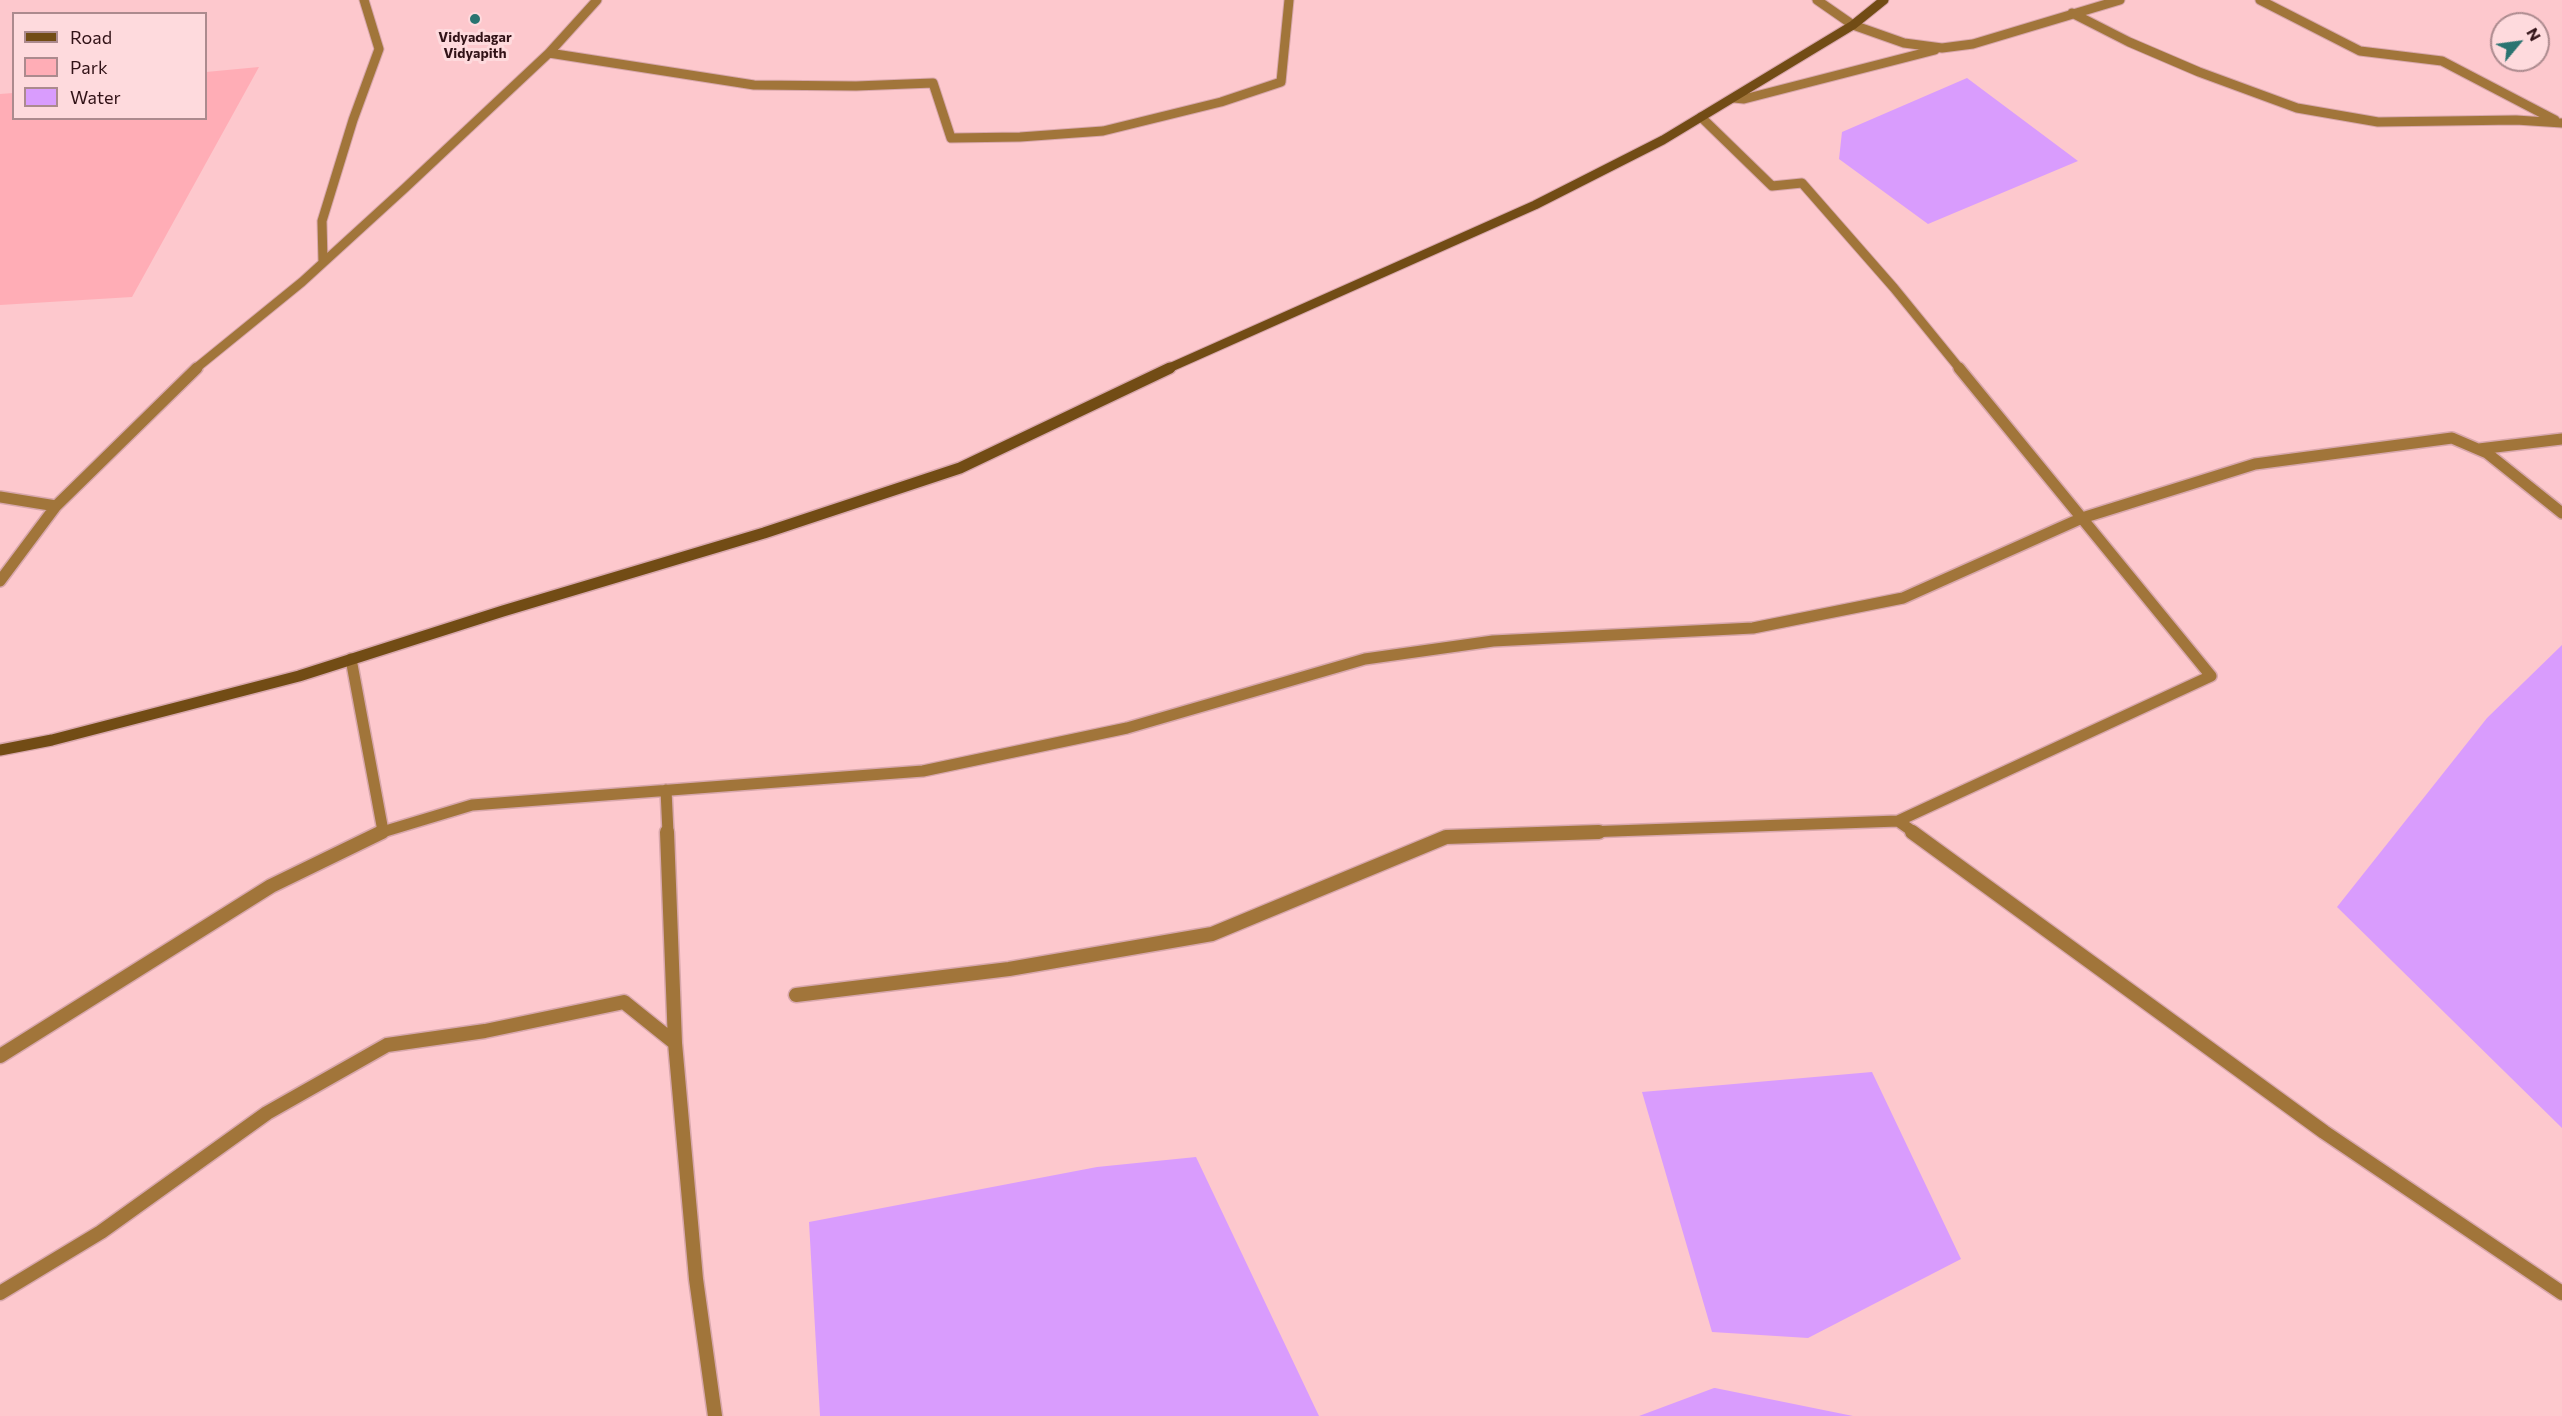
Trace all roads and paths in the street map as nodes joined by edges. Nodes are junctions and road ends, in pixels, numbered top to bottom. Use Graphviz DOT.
graph roads {
  1 [pos="364,0"];
  2 [pos="597,0"];
  3 [pos="1289,0"];
  4 [pos="1817,0"];
  5 [pos="1884,0"];
  6 [pos="2120,0"];
  7 [pos="2260,0"];
  8 [pos="2072,14"];
  9 [pos="1853,25"];
  10 [pos="1942,48"];
  11 [pos="549,53"];
  12 [pos="1734,98"];
  13 [pos="1701,117"];
  14 [pos="2561,123"];
  15 [pos="323,262"];
  16 [pos="2562,439"];
  17 [pos="2477,449"];
  18 [pos="0,497"];
  19 [pos="56,506"];
  20 [pos="2562,513"];
  21 [pos="2082,518"];
  22 [pos="0,581"];
  23 [pos="351,659"];
  24 [pos="0,750"];
  25 [pos="666,790"];
  26 [pos="1898,820"];
  27 [pos="383,831"];
  28 [pos="796,995"];
  29 [pos="675,1043"];
  30 [pos="0,1056"];
  31 [pos="0,1293"];
  32 [pos="2562,1293"];
  33 [pos="715,1416"];
  1 -- 15 [label="street"];
  2 -- 11 [label="street"];
  3 -- 11 [label="street"];
  4 -- 9 [label="street"];
  5 -- 9 [label="street"];
  6 -- 8 [label="street"];
  7 -- 14 [label="street"];
  8 -- 10 [label="street"];
  8 -- 14 [label="street"];
  9 -- 10 [label="street"];
  9 -- 12 [label="street"];
  10 -- 12 [label="street"];
  11 -- 15 [label="street"];
  12 -- 13 [label="street"];
  13 -- 21 [label="street"];
  13 -- 23 [label="street"];
  15 -- 19 [label="street"];
  16 -- 17 [label="street"];
  17 -- 20 [label="street"];
  17 -- 21 [label="street"];
  18 -- 19 [label="street"];
  19 -- 22 [label="street"];
  21 -- 25 [label="street"];
  21 -- 26 [label="street"];
  23 -- 24 [label="street"];
  23 -- 27 [label="street"];
  25 -- 27 [label="street"];
  25 -- 29 [label="street"];
  26 -- 28 [label="street"];
  26 -- 32 [label="street"];
  27 -- 30 [label="street"];
  29 -- 31 [label="street"];
  29 -- 33 [label="street"];
}
